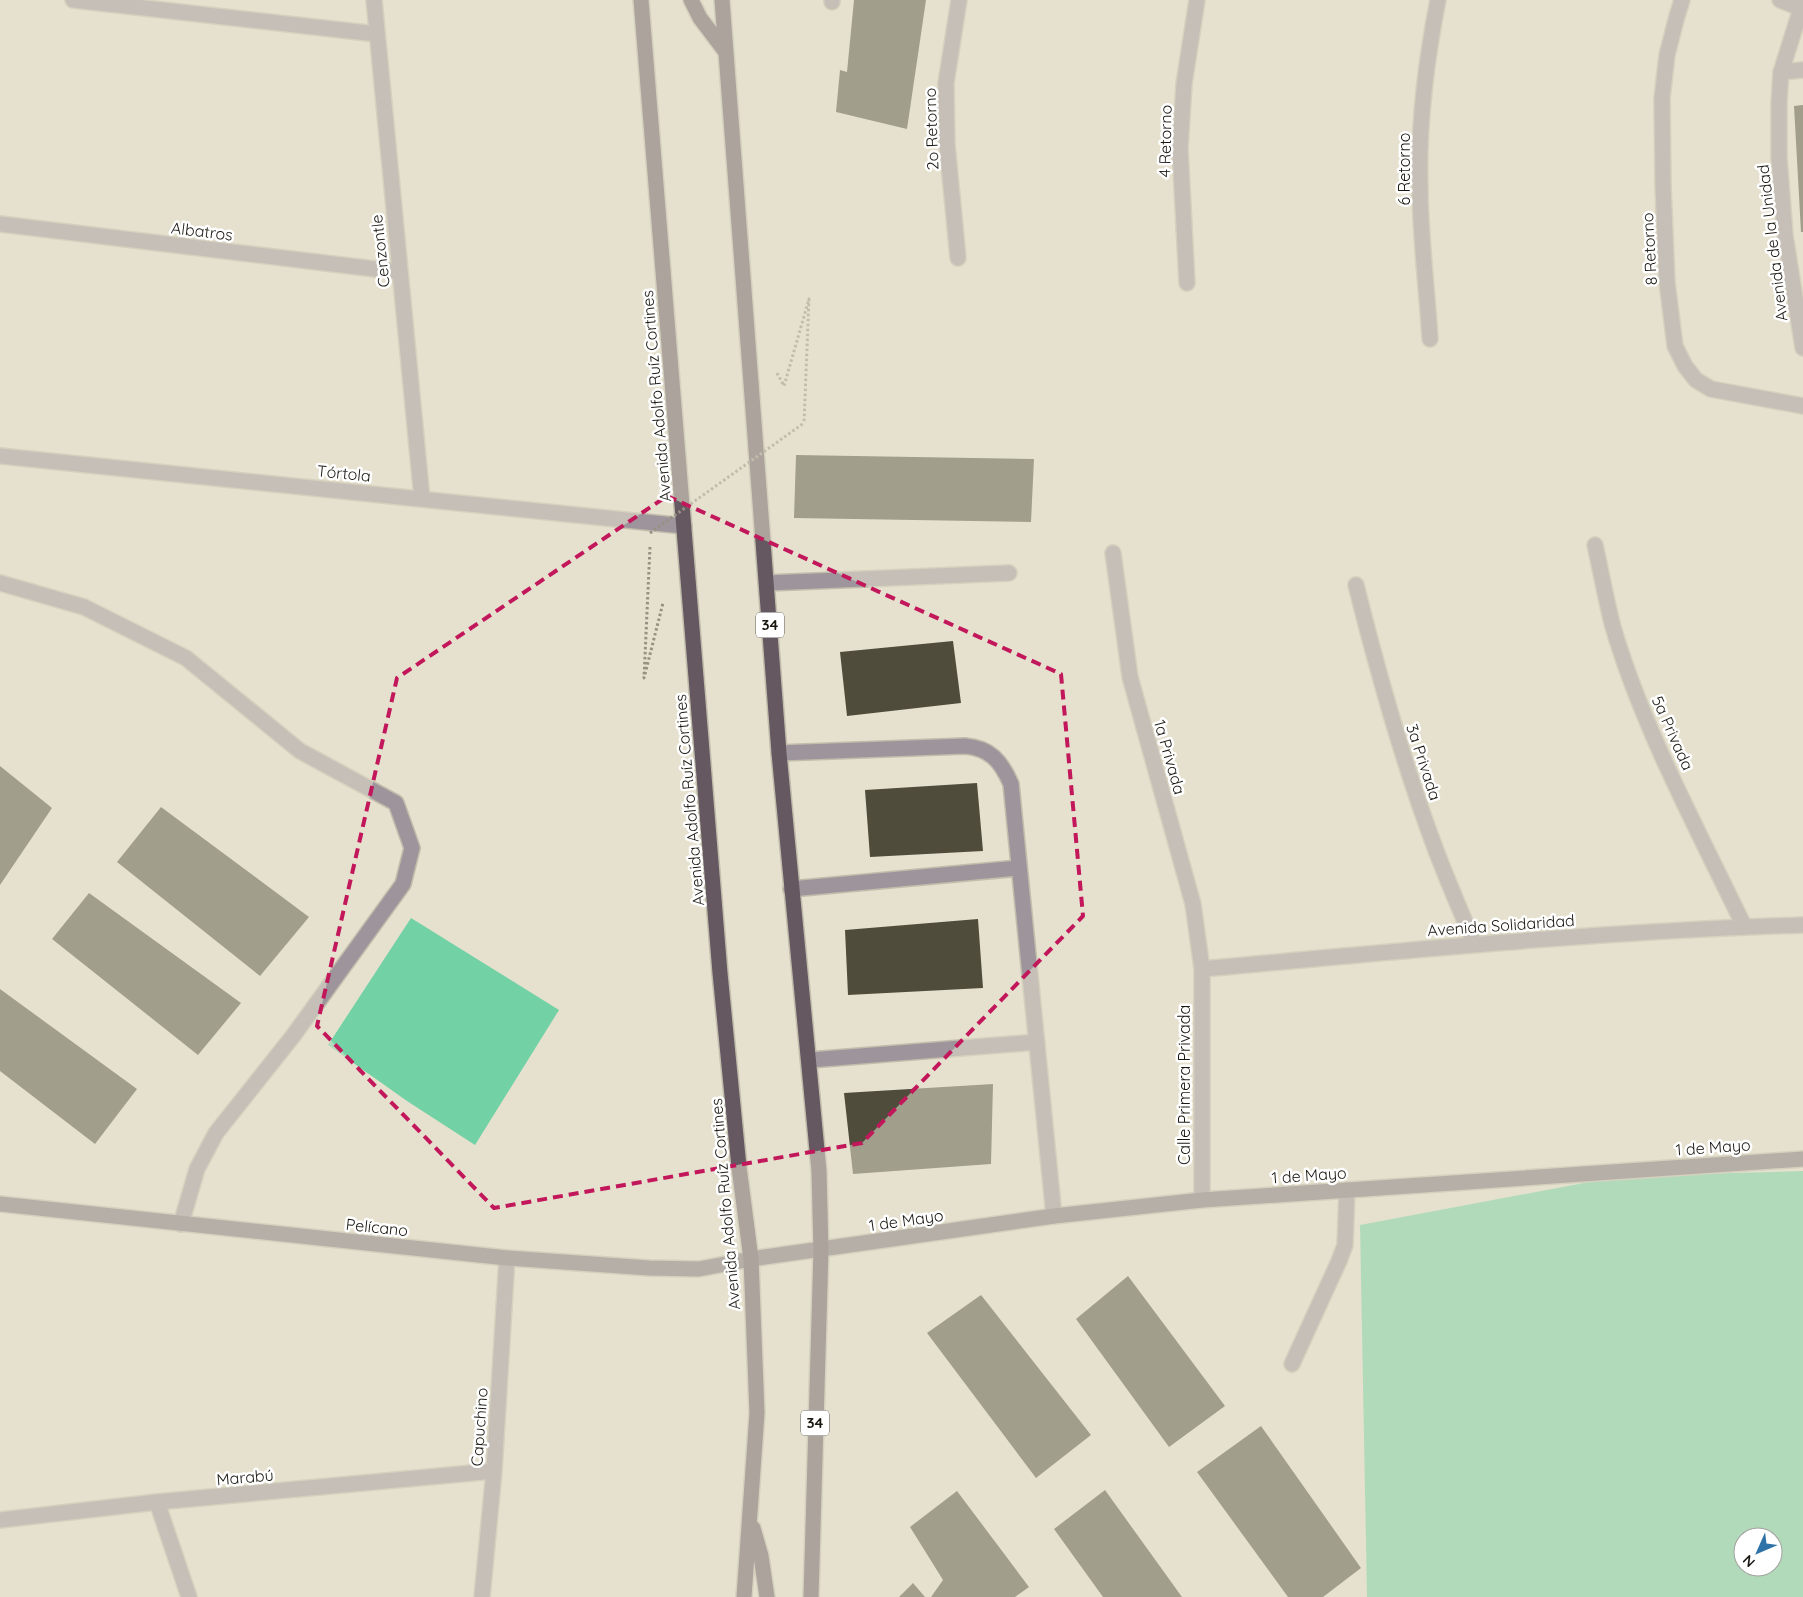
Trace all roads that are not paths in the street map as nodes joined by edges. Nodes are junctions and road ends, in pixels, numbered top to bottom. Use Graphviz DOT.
graph roads {
  1 [pos="73,0"];
  2 [pos="374,0"];
  3 [pos="641,0"];
  4 [pos="691,0"];
  5 [pos="722,0"];
  6 [pos="959,0"];
  7 [pos="1197,0"];
  8 [pos="1438,0"];
  9 [pos="1682,0"];
  10 [pos="1780,0"];
  11 [pos="1802,5"];
  12 [pos="377,34"];
  13 [pos="726,51"];
  14 [pos="1803,70"];
  15 [pos="1782,72"];
  16 [pos="0,224"];
  17 [pos="958,258"];
  18 [pos="400,272"];
  19 [pos="1187,283"];
  20 [pos="1430,339"];
  21 [pos="1803,348"];
  22 [pos="1803,406"];
  23 [pos="0,456"];
  24 [pos="422,499"];
  25 [pos="684,526"];
  26 [pos="1595,545"];
  27 [pos="1113,553"];
  28 [pos="1009,573"];
  29 [pos="0,583"];
  30 [pos="766,583"];
  31 [pos="1356,585"];
  32 [pos="779,753"];
  33 [pos="1019,868"];
  34 [pos="791,889"];
  35 [pos="1803,925"];
  36 [pos="1744,926"];
  37 [pos="1474,944"];
  38 [pos="1202,969"];
  39 [pos="1037,1042"];
  40 [pos="810,1060"];
  41 [pos="1803,1159"];
  42 [pos="1347,1190"];
  43 [pos="1202,1200"];
  44 [pos="0,1204"];
  45 [pos="1054,1216"];
  46 [pos="181,1224"];
  47 [pos="821,1250"];
  48 [pos="507,1258"];
  49 [pos="751,1259"];
  50 [pos="1292,1364"];
  51 [pos="494,1471"];
  52 [pos="157,1502"];
  53 [pos="750,1519"];
  54 [pos="0,1520"];
  55 [pos="189,1597"];
  56 [pos="482,1597"];
  57 [pos="744,1597"];
  58 [pos="767,1597"];
  59 [pos="811,1597"];
  1 -- 12 [label="street"];
  2 -- 12 [label="street, Cenzontle"];
  3 -- 25 [label="main road, Avenida Adolfo Ruíz Cortines"];
  4 -- 13 [label="main road"];
  5 -- 13 [label="main road, 34"];
  6 -- 17 [label="street, 2o Retorno"];
  7 -- 19 [label="street, 4 Retorno"];
  8 -- 20 [label="street, 6 Retorno"];
  9 -- 22 [label="street, 8 Retorno"];
  10 -- 11 [label="street, Avenida de la Unidad"];
  11 -- 15 [label="street, Avenida de la Unidad"];
  12 -- 18 [label="street, Cenzontle"];
  13 -- 30 [label="main road, 34"];
  14 -- 15 [label="street"];
  15 -- 21 [label="street, Avenida de la Unidad"];
  16 -- 18 [label="street, Albatros"];
  18 -- 24 [label="street, Cenzontle"];
  23 -- 24 [label="street, Tórtola"];
  24 -- 25 [label="street, Tórtola"];
  25 -- 49 [label="main road, Avenida Adolfo Ruíz Cortines"];
  26 -- 36 [label="street, 5a Privada"];
  27 -- 38 [label="street, 1a Privada"];
  28 -- 30 [label="street"];
  29 -- 46 [label="street"];
  30 -- 32 [label="main road, 34"];
  31 -- 37 [label="street, 3a Privada"];
  32 -- 33 [label="street"];
  32 -- 34 [label="main road, 34"];
  33 -- 34 [label="street"];
  33 -- 39 [label="street"];
  34 -- 40 [label="main road, 34"];
  35 -- 36 [label="street, Avenida Solidaridad"];
  36 -- 37 [label="street, Avenida Solidaridad"];
  37 -- 38 [label="street, Avenida Solidaridad"];
  38 -- 43 [label="street, Calle Primera Privada"];
  39 -- 40 [label="street"];
  39 -- 45 [label="street"];
  40 -- 47 [label="main road, 34"];
  41 -- 42 [label="street, 1 de Mayo"];
  42 -- 43 [label="street, 1 de Mayo"];
  42 -- 50 [label="street"];
  43 -- 45 [label="street, 1 de Mayo"];
  44 -- 46 [label="street, Pelícano"];
  45 -- 47 [label="street, 1 de Mayo"];
  46 -- 48 [label="street, Pelícano"];
  47 -- 49 [label="street, 1 de Mayo"];
  47 -- 59 [label="main road, 34"];
  48 -- 49 [label="street, Pelícano"];
  48 -- 51 [label="street, Capuchino"];
  49 -- 53 [label="main road, Avenida Adolfo Ruíz Cortines"];
  51 -- 52 [label="street, Marabú"];
  51 -- 56 [label="street, Capuchino"];
  52 -- 54 [label="street, Marabú"];
  52 -- 55 [label="street"];
  53 -- 57 [label="main road, Avenida Adolfo Ruíz Cortines"];
  53 -- 58 [label="main road"];
}
